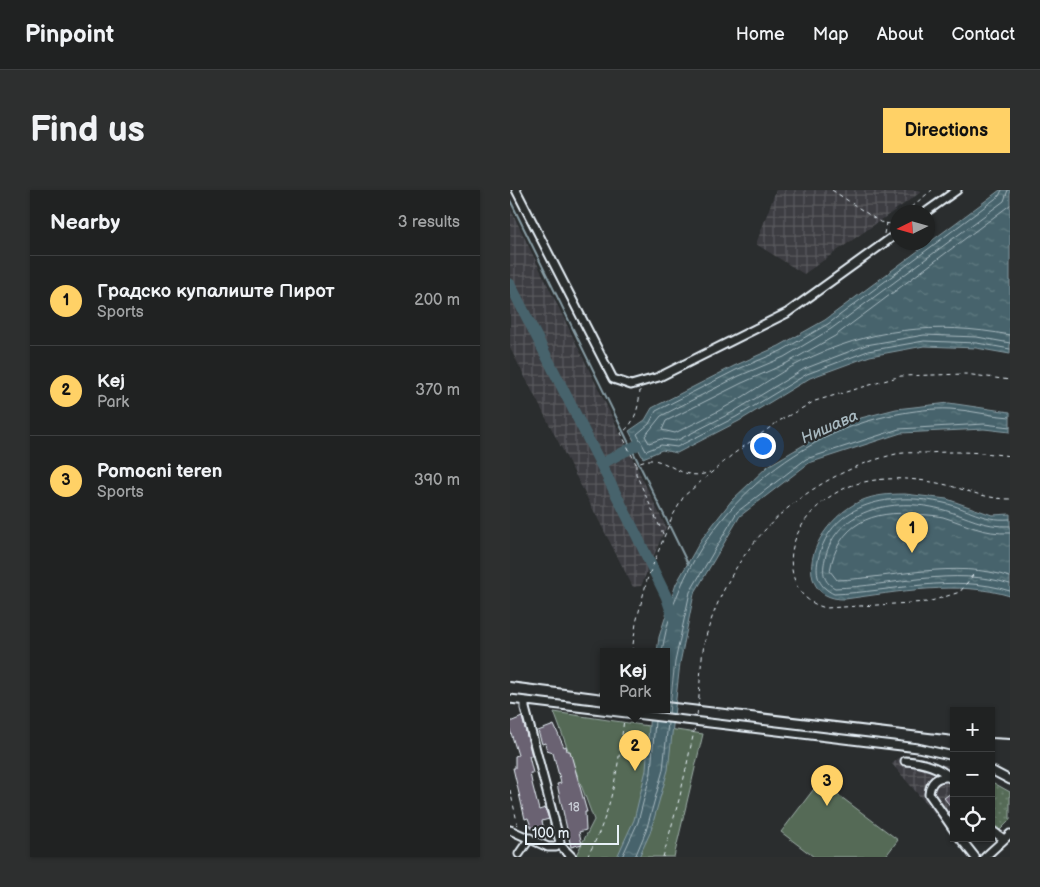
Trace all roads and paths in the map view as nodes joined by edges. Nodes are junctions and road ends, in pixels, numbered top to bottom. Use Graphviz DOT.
graph roads {
  1 [pos="516,190"];
  2 [pos="832,190"];
  3 [pos="932,190"];
  4 [pos="957,190"];
  5 [pos="914,205"];
  6 [pos="935,206"];
  7 [pos="886,223"];
  8 [pos="890,224"];
  9 [pos="890,227"];
  10 [pos="890,239"];
  11 [pos="883,244"];
  12 [pos="1010,380"];
  13 [pos="640,382"];
  14 [pos="1010,456"];
  15 [pos="636,465"];
  16 [pos="713,471"];
  17 [pos="1010,499"];
  18 [pos="665,536"];
  19 [pos="973,575"];
  20 [pos="633,648"];
  21 [pos="510,699"];
  22 [pos="525,701"];
  23 [pos="600,711"];
  24 [pos="619,713"];
  25 [pos="627,714"];
  26 [pos="696,722"];
  27 [pos="950,755"];
  28 [pos="905,761"];
  29 [pos="995,772"];
  30 [pos="950,776"];
  31 [pos="950,778"];
  32 [pos="1010,780"];
  33 [pos="510,790"];
  34 [pos="950,824"];
  35 [pos="510,830"];
  36 [pos="995,833"];
  37 [pos="519,834"];
  38 [pos="1010,834"];
  39 [pos="530,838"];
  40 [pos="1004,840"];
  41 [pos="964,842"];
  42 [pos="559,844"];
  43 [pos="519,854"];
  44 [pos="572,857"];
  45 [pos="587,857"];
  46 [pos="663,857"];
  47 [pos="975,857"];
  48 [pos="985,857"];
  1 -- 13 [label="street"];
  2 -- 7 [label="path"];
  3 -- 5 [label="path"];
  4 -- 6 [label="street"];
  7 -- 8 [label="path"];
  7 -- 9 [label="path"];
  7 -- 11 [label="path"];
  10 -- 11 [label="street"];
  11 -- 13 [label="street"];
  12 -- 16 [label="path"];
  13 -- 15 [label="path"];
  14 -- 26 [label="path"];
  15 -- 16 [label="path"];
  15 -- 18 [label="path"];
  16 -- 18 [label="path"];
  17 -- 19 [label="path"];
  18 -- 20 [label="path"];
  21 -- 22 [label="street"];
  22 -- 23 [label="street"];
  22 -- 42 [label="street"];
  24 -- 25 [label="street"];
  25 -- 26 [label="street"];
  25 -- 45 [label="path"];
  26 -- 27 [label="street"];
  26 -- 46 [label="path"];
  28 -- 30 [label="street"];
  29 -- 32 [label="street"];
  31 -- 34 [label="street"];
  33 -- 37 [label="path"];
  35 -- 37 [label="street"];
  36 -- 40 [label="street"];
  37 -- 39 [label="street"];
  38 -- 40 [label="street"];
  39 -- 42 [label="street"];
  39 -- 43 [label="street"];
  40 -- 48 [label="street"];
  41 -- 47 [label="street"];
  42 -- 44 [label="street"];
}
